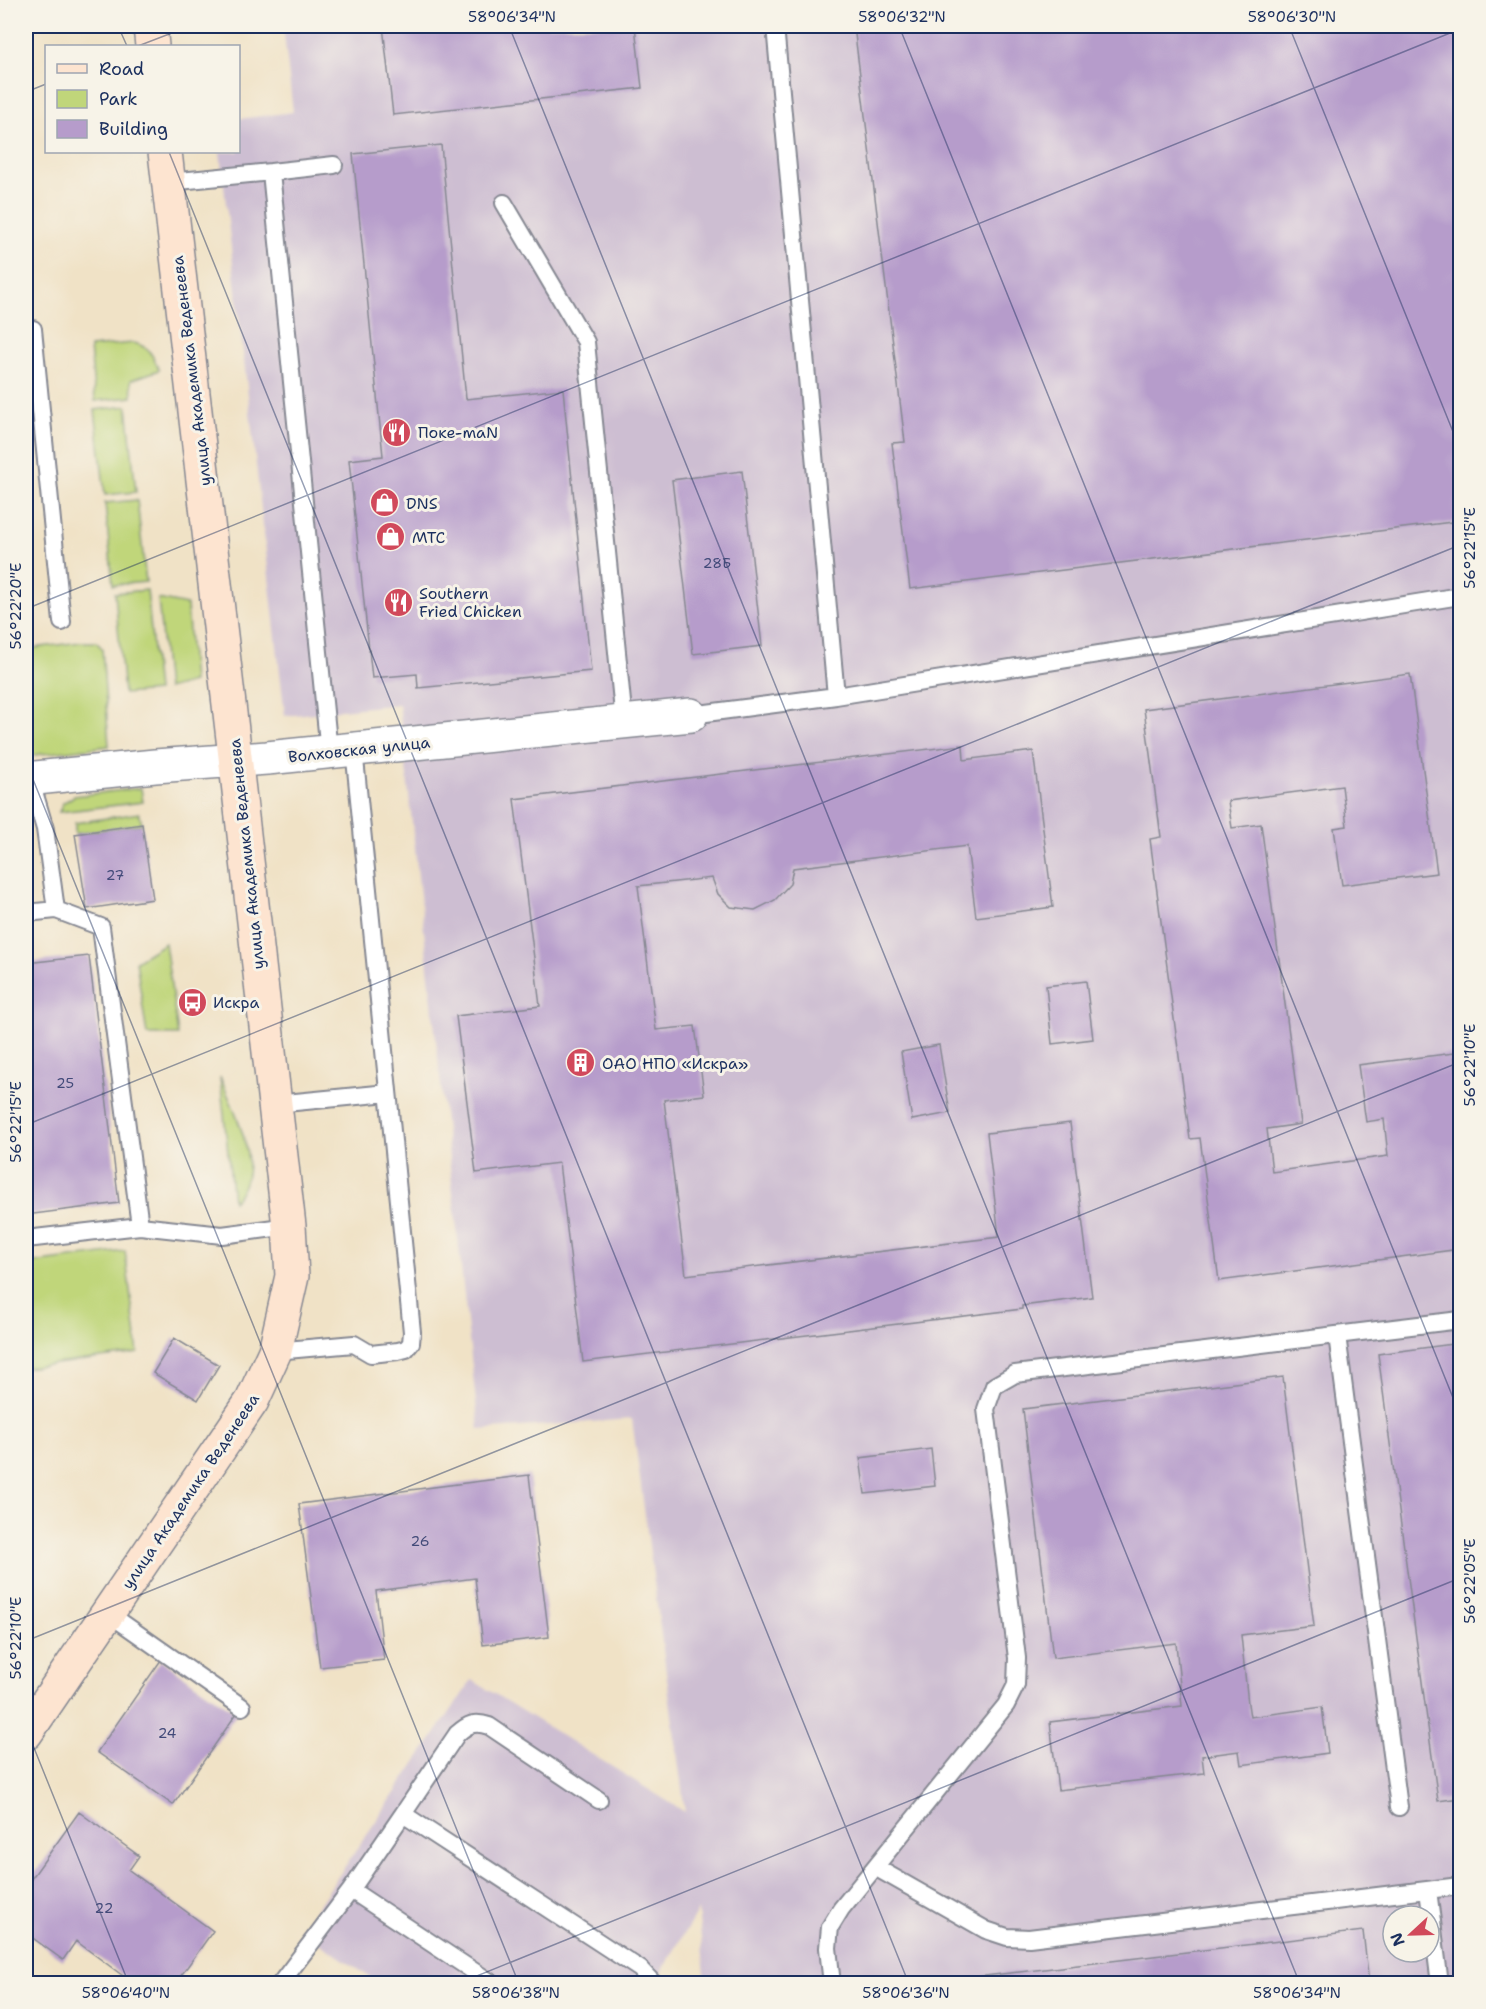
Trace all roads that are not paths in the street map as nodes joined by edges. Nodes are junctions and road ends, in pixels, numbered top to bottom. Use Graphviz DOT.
graph roads {
  1 [pos="150,26"];
  2 [pos="775,26"];
  3 [pos="153,45"];
  4 [pos="334,165"];
  5 [pos="167,166"];
  6 [pos="271,172"];
  7 [pos="504,203"];
  8 [pos="26,330"];
  9 [pos="1461,596"];
  10 [pos="62,622"];
  11 [pos="836,696"];
  12 [pos="691,715"];
  13 [pos="624,722"];
  14 [pos="341,751"];
  15 [pos="236,761"];
  16 [pos="28,778"];
  17 [pos="56,910"];
  18 [pos="26,913"];
  19 [pos="388,1093"];
  20 [pos="274,1104"];
  21 [pos="140,1226"];
  22 [pos="289,1226"];
  23 [pos="26,1239"];
  24 [pos="1461,1320"];
  25 [pos="1337,1335"];
  26 [pos="275,1351"];
  27 [pos="108,1613"];
  28 [pos="242,1707"];
  29 [pos="26,1733"];
  30 [pos="599,1800"];
  31 [pos="1399,1807"];
  32 [pos="403,1815"];
  33 [pos="874,1868"];
  34 [pos="1461,1886"];
  35 [pos="351,1890"];
  36 [pos="1428,1890"];
  37 [pos="280,1983"];
  38 [pos="493,1983"];
  39 [pos="654,1983"];
  40 [pos="832,1983"];
  41 [pos="1440,1983"];
  1 -- 3 [label="street"];
  2 -- 11 [label="lane"];
  4 -- 6 [label="lane"];
  5 -- 6 [label="lane"];
  5 -- 15 [label="street, улица Академика Веденеева"];
  6 -- 14 [label="lane"];
  7 -- 13 [label="lane"];
  8 -- 10 [label="lane"];
  9 -- 11 [label="lane"];
  11 -- 12 [label="lane"];
  12 -- 13 [label="street, Волховская улица"];
  13 -- 14 [label="street, Волховская улица"];
  14 -- 15 [label="street, Волховская улица"];
  14 -- 19 [label="lane"];
  15 -- 16 [label="street, Волховская улица"];
  15 -- 20 [label="street, улица Академика Веденеева"];
  16 -- 17 [label="lane"];
  17 -- 18 [label="lane"];
  17 -- 21 [label="lane"];
  19 -- 20 [label="lane"];
  19 -- 26 [label="lane"];
  20 -- 22 [label="street, улица Академика Веденеева"];
  21 -- 22 [label="lane"];
  21 -- 23 [label="lane"];
  22 -- 26 [label="street, улица Академика Веденеева"];
  24 -- 25 [label="lane"];
  25 -- 31 [label="lane"];
  25 -- 33 [label="lane"];
  26 -- 27 [label="street, улица Академика Веденеева"];
  27 -- 28 [label="lane"];
  27 -- 29 [label="street, улица Академика Веденеева"];
  30 -- 32 [label="lane"];
  32 -- 35 [label="lane"];
  32 -- 39 [label="lane"];
  33 -- 36 [label="lane"];
  33 -- 40 [label="lane"];
  34 -- 36 [label="lane"];
  35 -- 37 [label="lane"];
  35 -- 38 [label="lane"];
  36 -- 41 [label="lane"];
}
